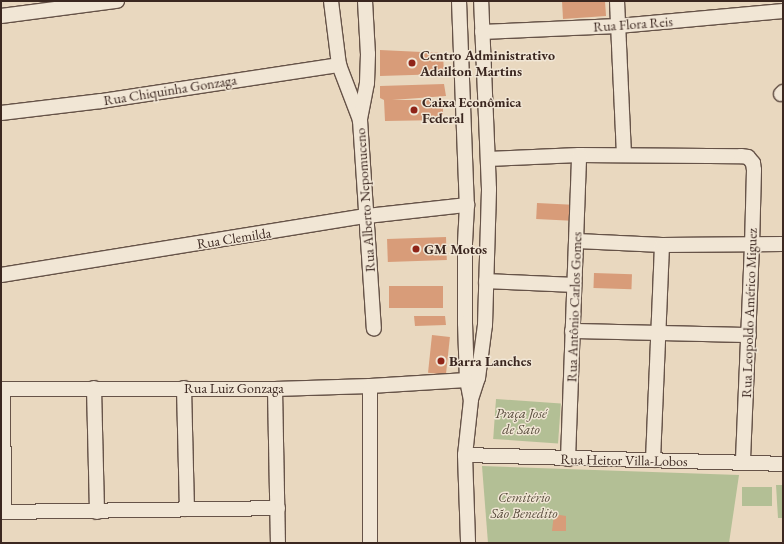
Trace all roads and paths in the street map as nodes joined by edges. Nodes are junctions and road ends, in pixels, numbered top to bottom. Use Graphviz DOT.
graph roads {
  1 [pos="117,1"];
  2 [pos="331,1"];
  3 [pos="365,1"];
  4 [pos="458,1"];
  5 [pos="481,1"];
  6 [pos="617,1"];
  7 [pos="755,7"];
  8 [pos="783,11"];
  9 [pos="1,16"];
  10 [pos="618,26"];
  11 [pos="482,32"];
  12 [pos="339,65"];
  13 [pos="1,113"];
  14 [pos="360,120"];
  15 [pos="579,155"];
  16 [pos="624,156"];
  17 [pos="488,159"];
  18 [pos="467,205"];
  19 [pos="367,216"];
  20 [pos="577,241"];
  21 [pos="783,244"];
  22 [pos="662,245"];
  23 [pos="752,245"];
  24 [pos="1,275"];
  25 [pos="486,281"];
  26 [pos="574,285"];
  27 [pos="374,329"];
  28 [pos="572,331"];
  29 [pos="659,333"];
  30 [pos="749,335"];
  31 [pos="467,380"];
  32 [pos="370,386"];
  33 [pos="94,388"];
  34 [pos="184,388"];
  35 [pos="275,388"];
  36 [pos="2,389"];
  37 [pos="471,400"];
  38 [pos="465,455"];
  39 [pos="568,459"];
  40 [pos="653,460"];
  41 [pos="743,463"];
  42 [pos="783,464"];
  43 [pos="278,508"];
  44 [pos="187,509"];
  45 [pos="2,512"];
  46 [pos="97,512"];
  47 [pos="278,543"];
  48 [pos="370,543"];
  49 [pos="468,543"];
  1 -- 9 [label="street"];
  2 -- 12 [label="street"];
  3 -- 14 [label="street, Rua Alberto Nepomuceno"];
  4 -- 18 [label="street"];
  5 -- 11 [label="street"];
  6 -- 10 [label="street"];
  7 -- 8 [label="street, Rua Flora Reis"];
  7 -- 10 [label="street, Rua Flora Reis"];
  10 -- 11 [label="street, Rua Flora Reis"];
  10 -- 16 [label="street"];
  11 -- 17 [label="street"];
  12 -- 13 [label="street, Rua Chiquinha Gonzaga"];
  12 -- 14 [label="street"];
  14 -- 19 [label="street, Rua Alberto Nepomuceno"];
  15 -- 16 [label="street"];
  15 -- 17 [label="street"];
  15 -- 20 [label="street, Rua Antônio Carlos Gomes"];
  16 -- 23 [label="street, Rua Leopoldo Américo Miguez"];
  17 -- 25 [label="street"];
  18 -- 19 [label="street, Rua Clemilda"];
  18 -- 31 [label="street"];
  19 -- 24 [label="street, Rua Clemilda"];
  19 -- 27 [label="street, Rua Alberto Nepomuceno"];
  20 -- 22 [label="street"];
  20 -- 26 [label="street, Rua Antônio Carlos Gomes"];
  21 -- 23 [label="street"];
  22 -- 23 [label="street"];
  22 -- 29 [label="street"];
  23 -- 30 [label="street, Rua Leopoldo Américo Miguez"];
  25 -- 26 [label="street"];
  25 -- 37 [label="street"];
  26 -- 28 [label="street, Rua Antônio Carlos Gomes"];
  28 -- 29 [label="street"];
  28 -- 39 [label="street, Rua Antônio Carlos Gomes"];
  29 -- 30 [label="street"];
  29 -- 40 [label="street"];
  30 -- 41 [label="street, Rua Leopoldo Américo Miguez"];
  31 -- 32 [label="street, Rua Luiz Gonzaga"];
  31 -- 37 [label="street"];
  32 -- 35 [label="street, Rua Luiz Gonzaga"];
  32 -- 48 [label="street"];
  33 -- 34 [label="street, Rua Luiz Gonzaga"];
  33 -- 36 [label="street, Rua Luiz Gonzaga"];
  33 -- 46 [label="street"];
  34 -- 35 [label="street, Rua Luiz Gonzaga"];
  34 -- 44 [label="street"];
  35 -- 43 [label="street"];
  36 -- 45 [label="street"];
  37 -- 38 [label="street"];
  38 -- 39 [label="street, Rua Heitor Villa-Lobos"];
  38 -- 49 [label="street"];
  39 -- 40 [label="street, Rua Heitor Villa-Lobos"];
  40 -- 41 [label="street, Rua Heitor Villa-Lobos"];
  41 -- 42 [label="street, Rua Heitor Villa-Lobos"];
  43 -- 44 [label="street"];
  43 -- 47 [label="street"];
  44 -- 46 [label="street"];
  45 -- 46 [label="street"];
}
